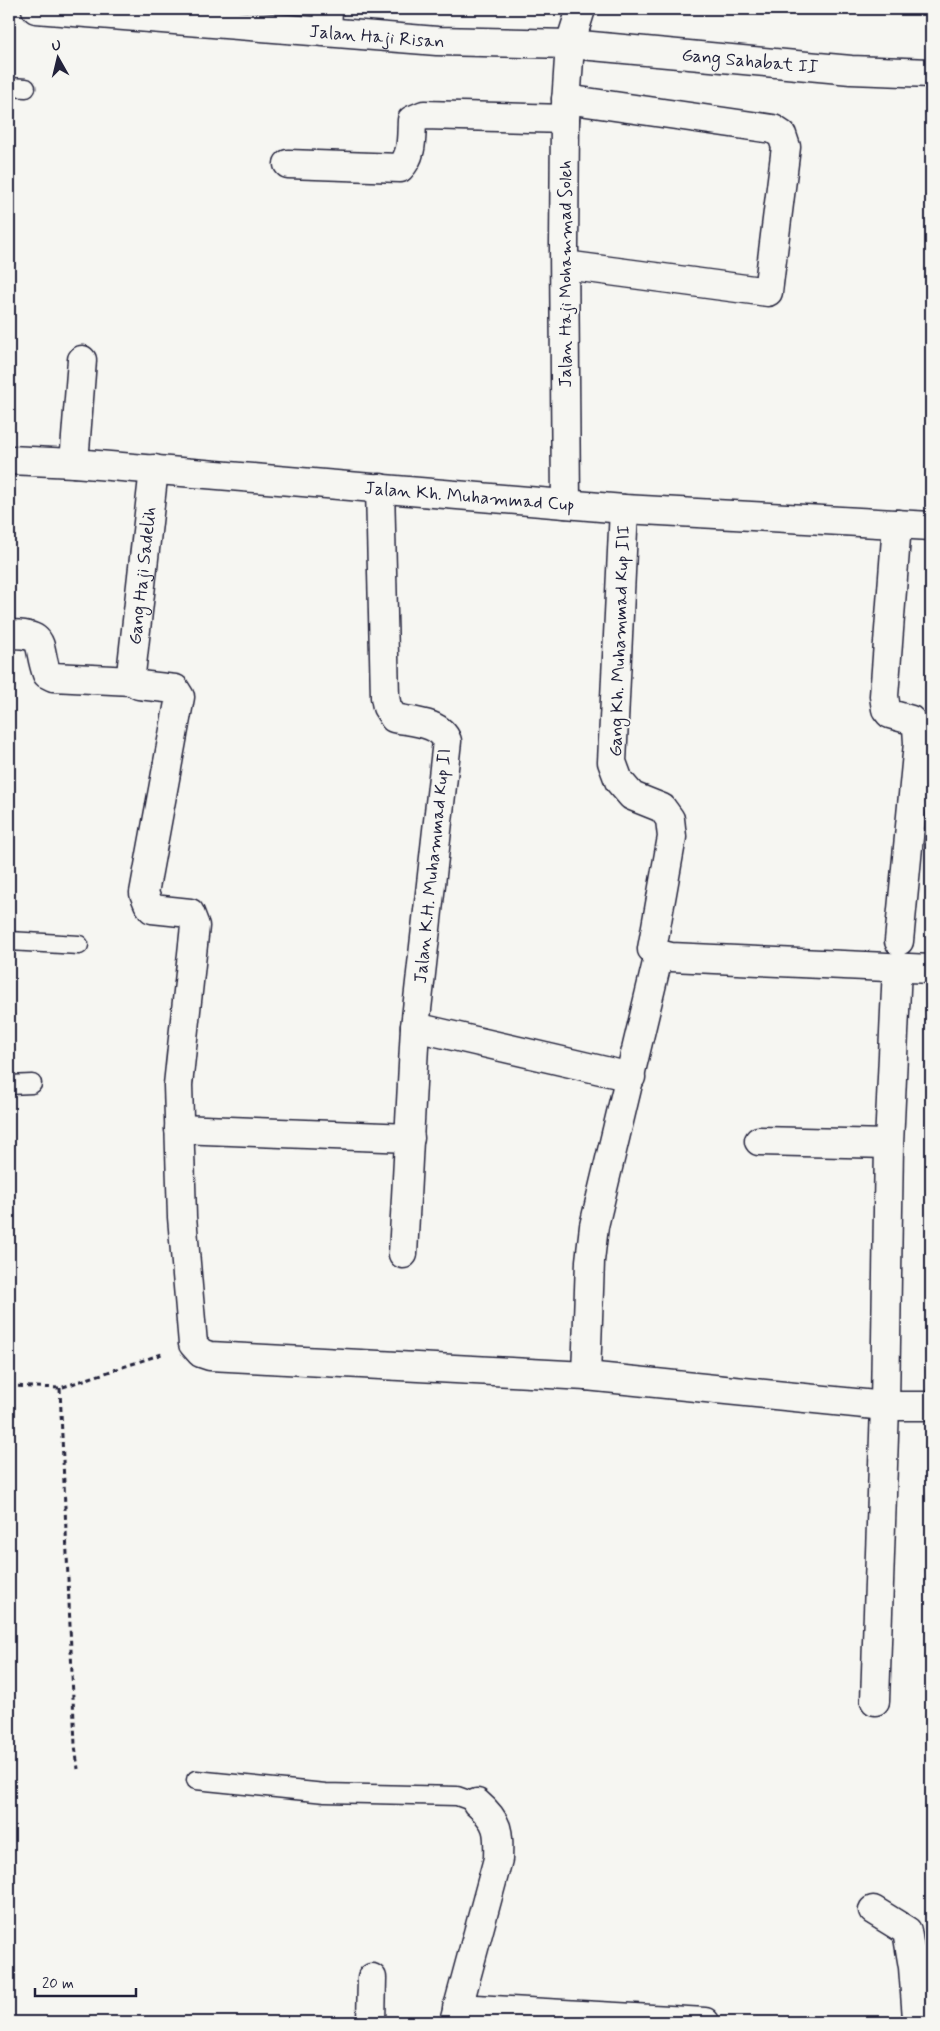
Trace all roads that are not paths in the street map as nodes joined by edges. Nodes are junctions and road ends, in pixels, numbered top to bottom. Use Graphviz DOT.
graph roads {
  1 [pos="36,9"];
  2 [pos="581,9"];
  3 [pos="328,20"];
  4 [pos="570,44"];
  5 [pos="931,73"];
  6 [pos="566,109"];
  7 [pos="288,164"];
  8 [pos="565,266"];
  9 [pos="82,360"];
  10 [pos="9,460"];
  11 [pos="74,462"];
  12 [pos="154,469"];
  13 [pos="380,488"];
  14 [pos="566,504"];
  15 [pos="624,510"];
  16 [pos="897,524"];
  17 [pos="931,526"];
  18 [pos="9,634"];
  19 [pos="132,681"];
  20 [pos="898,940"];
  21 [pos="9,941"];
  22 [pos="79,945"];
  23 [pos="659,954"];
  24 [pos="897,967"];
  25 [pos="931,969"];
  26 [pos="415,1027"];
  27 [pos="631,1077"];
  28 [pos="9,1084"];
  29 [pos="32,1084"];
  30 [pos="179,1129"];
  31 [pos="410,1138"];
  32 [pos="759,1141"];
  33 [pos="889,1144"];
  34 [pos="403,1254"];
  35 [pos="586,1376"];
  36 [pos="885,1406"];
  37 [pos="931,1406"];
  38 [pos="875,1702"];
  39 [pos="196,1780"];
  40 [pos="477,1803"];
  41 [pos="873,1910"];
  42 [pos="372,1978"];
  43 [pos="456,2015"];
  44 [pos="371,2022"];
  45 [pos="705,2022"];
  46 [pos="915,2022"];
  1 -- 3 [label="street, Jalan Haji Risan"];
  2 -- 4 [label="street, Jalan Haji Mohammad Soleh"];
  3 -- 4 [label="street, Jalan Haji Risan"];
  4 -- 5 [label="street, Gang Sahabat II"];
  4 -- 6 [label="street, Jalan Haji Mohammad Soleh"];
  6 -- 7 [label="street"];
  6 -- 8 [label="street, Jalan Haji Mohammad Soleh"];
  6 -- 8 [label="street"];
  8 -- 14 [label="street, Jalan Haji Mohammad Soleh"];
  9 -- 11 [label="street"];
  10 -- 11 [label="street, Jalan Kh. Muhammad Cup"];
  11 -- 12 [label="street, Jalan Kh. Muhammad Cup"];
  12 -- 13 [label="street, Jalan Kh. Muhammad Cup"];
  12 -- 19 [label="street, Gang Haji Sadelih"];
  13 -- 14 [label="street, Jalan Kh. Muhammad Cup"];
  13 -- 26 [label="street, Jalan K.H. Muhammad Kup II"];
  14 -- 15 [label="street, Jalan Kh. Muhammad Cup"];
  15 -- 16 [label="street, Jalan Kh. Muhammad Cup"];
  15 -- 23 [label="street, Gang Kh. Muhammad Kup III"];
  16 -- 17 [label="street, Jalan Kh. Muhammad Cup"];
  16 -- 20 [label="street"];
  18 -- 19 [label="street"];
  19 -- 30 [label="street"];
  21 -- 22 [label="lane"];
  23 -- 24 [label="street"];
  23 -- 27 [label="street"];
  24 -- 25 [label="street"];
  24 -- 33 [label="street"];
  26 -- 27 [label="street"];
  26 -- 31 [label="street, Jalan K.H. Muhammad Kup II"];
  27 -- 35 [label="street"];
  28 -- 29 [label="lane"];
  30 -- 31 [label="street"];
  30 -- 35 [label="street"];
  31 -- 34 [label="street, Jalan K.H. Muhammad Kup II"];
  32 -- 33 [label="street"];
  33 -- 36 [label="street"];
  35 -- 36 [label="street"];
  36 -- 37 [label="street"];
  36 -- 38 [label="street"];
  39 -- 40 [label="lane"];
  40 -- 43 [label="street"];
  41 -- 46 [label="street"];
  42 -- 44 [label="street"];
  43 -- 45 [label="street"];
}
